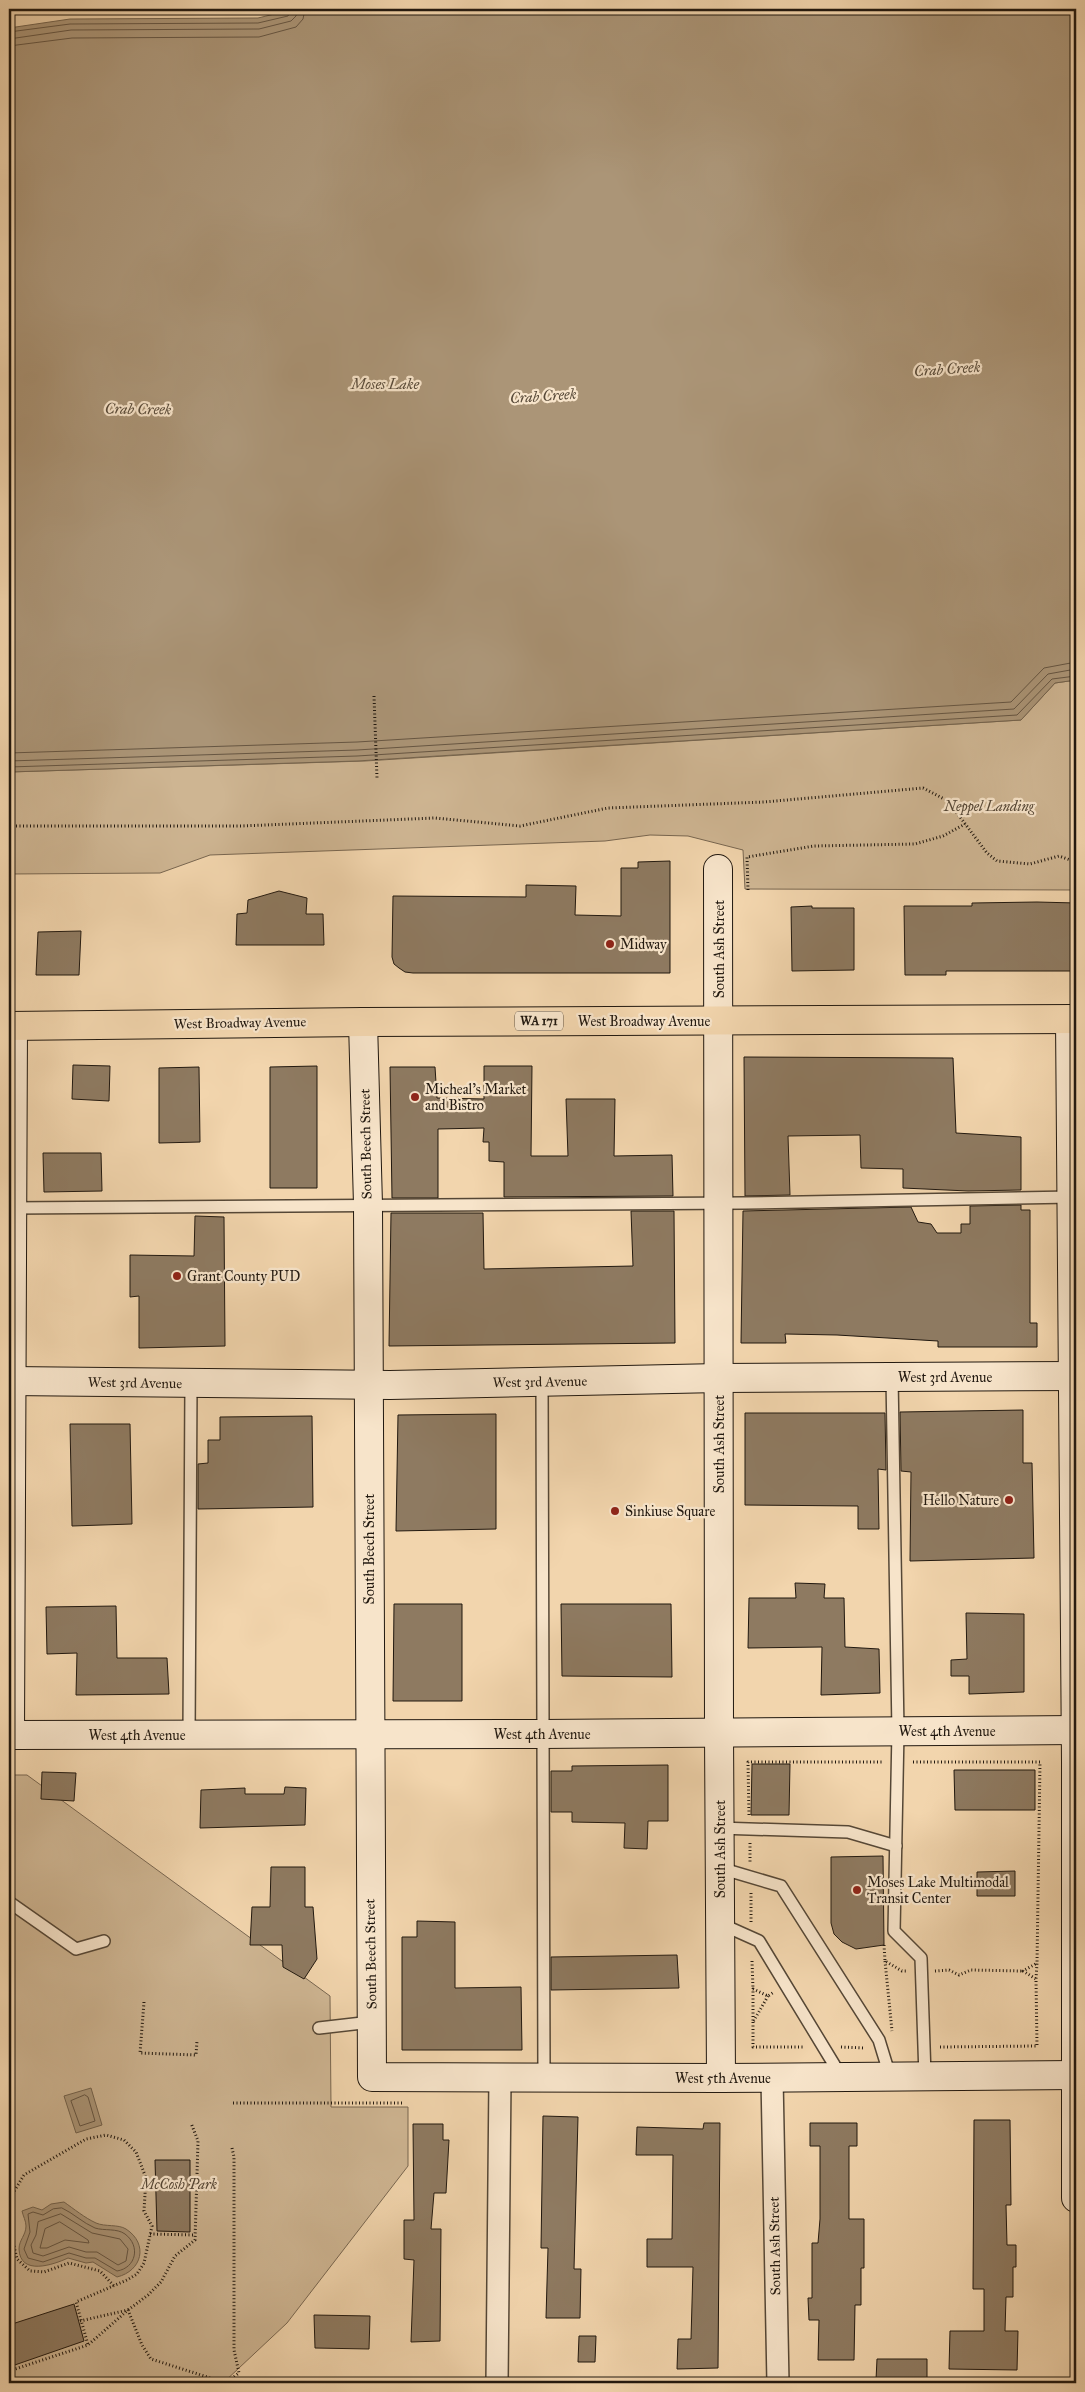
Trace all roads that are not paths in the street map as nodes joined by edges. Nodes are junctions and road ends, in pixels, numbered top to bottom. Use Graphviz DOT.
graph roads {
  1 [pos="718,869"];
  2 [pos="1073,1019"];
  3 [pos="719,1020"];
  4 [pos="363,1022"];
  5 [pos="11,1026"];
  6 [pos="1074,1197"];
  7 [pos="719,1203"];
  8 [pos="368,1205"];
  9 [pos="11,1208"];
  10 [pos="1074,1376"];
  11 [pos="892,1377"];
  12 [pos="719,1378"];
  13 [pos="11,1381"];
  14 [pos="542,1382"];
  15 [pos="191,1384"];
  16 [pos="368,1385"];
  17 [pos="1076,1730"];
  18 [pos="898,1731"];
  19 [pos="718,1733"];
  20 [pos="369,1734"];
  21 [pos="542,1734"];
  22 [pos="189,1735"];
  23 [pos="9,1737"];
  24 [pos="719,1828"];
  25 [pos="896,1846"];
  26 [pos="720,1868"];
  27 [pos="9,1902"];
  28 [pos="720,1923"];
  29 [pos="104,1941"];
  30 [pos="371,2022"];
  31 [pos="319,2028"];
  32 [pos="1076,2075"];
  33 [pos="890,2076"];
  34 [pos="925,2076"];
  35 [pos="372,2077"];
  36 [pos="544,2077"];
  37 [pos="842,2077"];
  38 [pos="500,2078"];
  39 [pos="721,2078"];
  40 [pos="772,2078"];
  41 [pos="1076,2198"];
  42 [pos="498,2383"];
  43 [pos="778,2383"];
  1 -- 3 [label="street, South Ash Street"];
  2 -- 3 [label="main road, West Broadway Avenue / WA 171"];
  2 -- 6 [label="street"];
  3 -- 4 [label="main road, West Broadway Avenue / WA 171"];
  3 -- 7 [label="street, South Ash Street"];
  4 -- 5 [label="main road, West Broadway Avenue / WA 171"];
  4 -- 8 [label="street, South Beech Street"];
  5 -- 9 [label="street"];
  6 -- 7 [label="lane"];
  6 -- 10 [label="street"];
  7 -- 8 [label="lane"];
  7 -- 12 [label="street, South Ash Street"];
  8 -- 9 [label="lane"];
  8 -- 16 [label="street, South Beech Street"];
  9 -- 13 [label="street"];
  10 -- 11 [label="street, West 3rd Avenue"];
  10 -- 17 [label="street"];
  11 -- 12 [label="street, West 3rd Avenue"];
  11 -- 18 [label="lane"];
  12 -- 14 [label="street, West 3rd Avenue"];
  12 -- 19 [label="street, South Ash Street"];
  13 -- 15 [label="street, West 3rd Avenue"];
  13 -- 23 [label="street"];
  14 -- 16 [label="street, West 3rd Avenue"];
  14 -- 21 [label="lane"];
  15 -- 16 [label="street, West 3rd Avenue"];
  15 -- 22 [label="lane"];
  16 -- 20 [label="street, South Beech Street"];
  17 -- 18 [label="street, West 4th Avenue"];
  17 -- 32 [label="street"];
  18 -- 19 [label="street, West 4th Avenue"];
  18 -- 25 [label="lane"];
  19 -- 21 [label="street, West 4th Avenue"];
  19 -- 24 [label="street, South Ash Street"];
  20 -- 21 [label="street, West 4th Avenue"];
  20 -- 22 [label="street, West 4th Avenue"];
  20 -- 30 [label="street, South Beech Street"];
  21 -- 36 [label="lane"];
  22 -- 23 [label="street, West 4th Avenue"];
  24 -- 25 [label="lane"];
  24 -- 26 [label="street, South Ash Street"];
  25 -- 34 [label="lane"];
  26 -- 28 [label="street, South Ash Street"];
  26 -- 33 [label="lane"];
  27 -- 29 [label="lane"];
  28 -- 37 [label="lane"];
  28 -- 39 [label="street, South Ash Street"];
  30 -- 31 [label="lane"];
  30 -- 35 [label="street, South Beech Street"];
  32 -- 34 [label="street, West 5th Avenue"];
  32 -- 41 [label="street"];
  33 -- 34 [label="street, West 5th Avenue"];
  33 -- 37 [label="street, West 5th Avenue"];
  35 -- 38 [label="street, West 5th Avenue"];
  36 -- 38 [label="street, West 5th Avenue"];
  36 -- 39 [label="street, West 5th Avenue"];
  37 -- 40 [label="street, West 5th Avenue"];
  38 -- 42 [label="street"];
  39 -- 40 [label="street, West 5th Avenue"];
  40 -- 43 [label="street, South Ash Street"];
}
